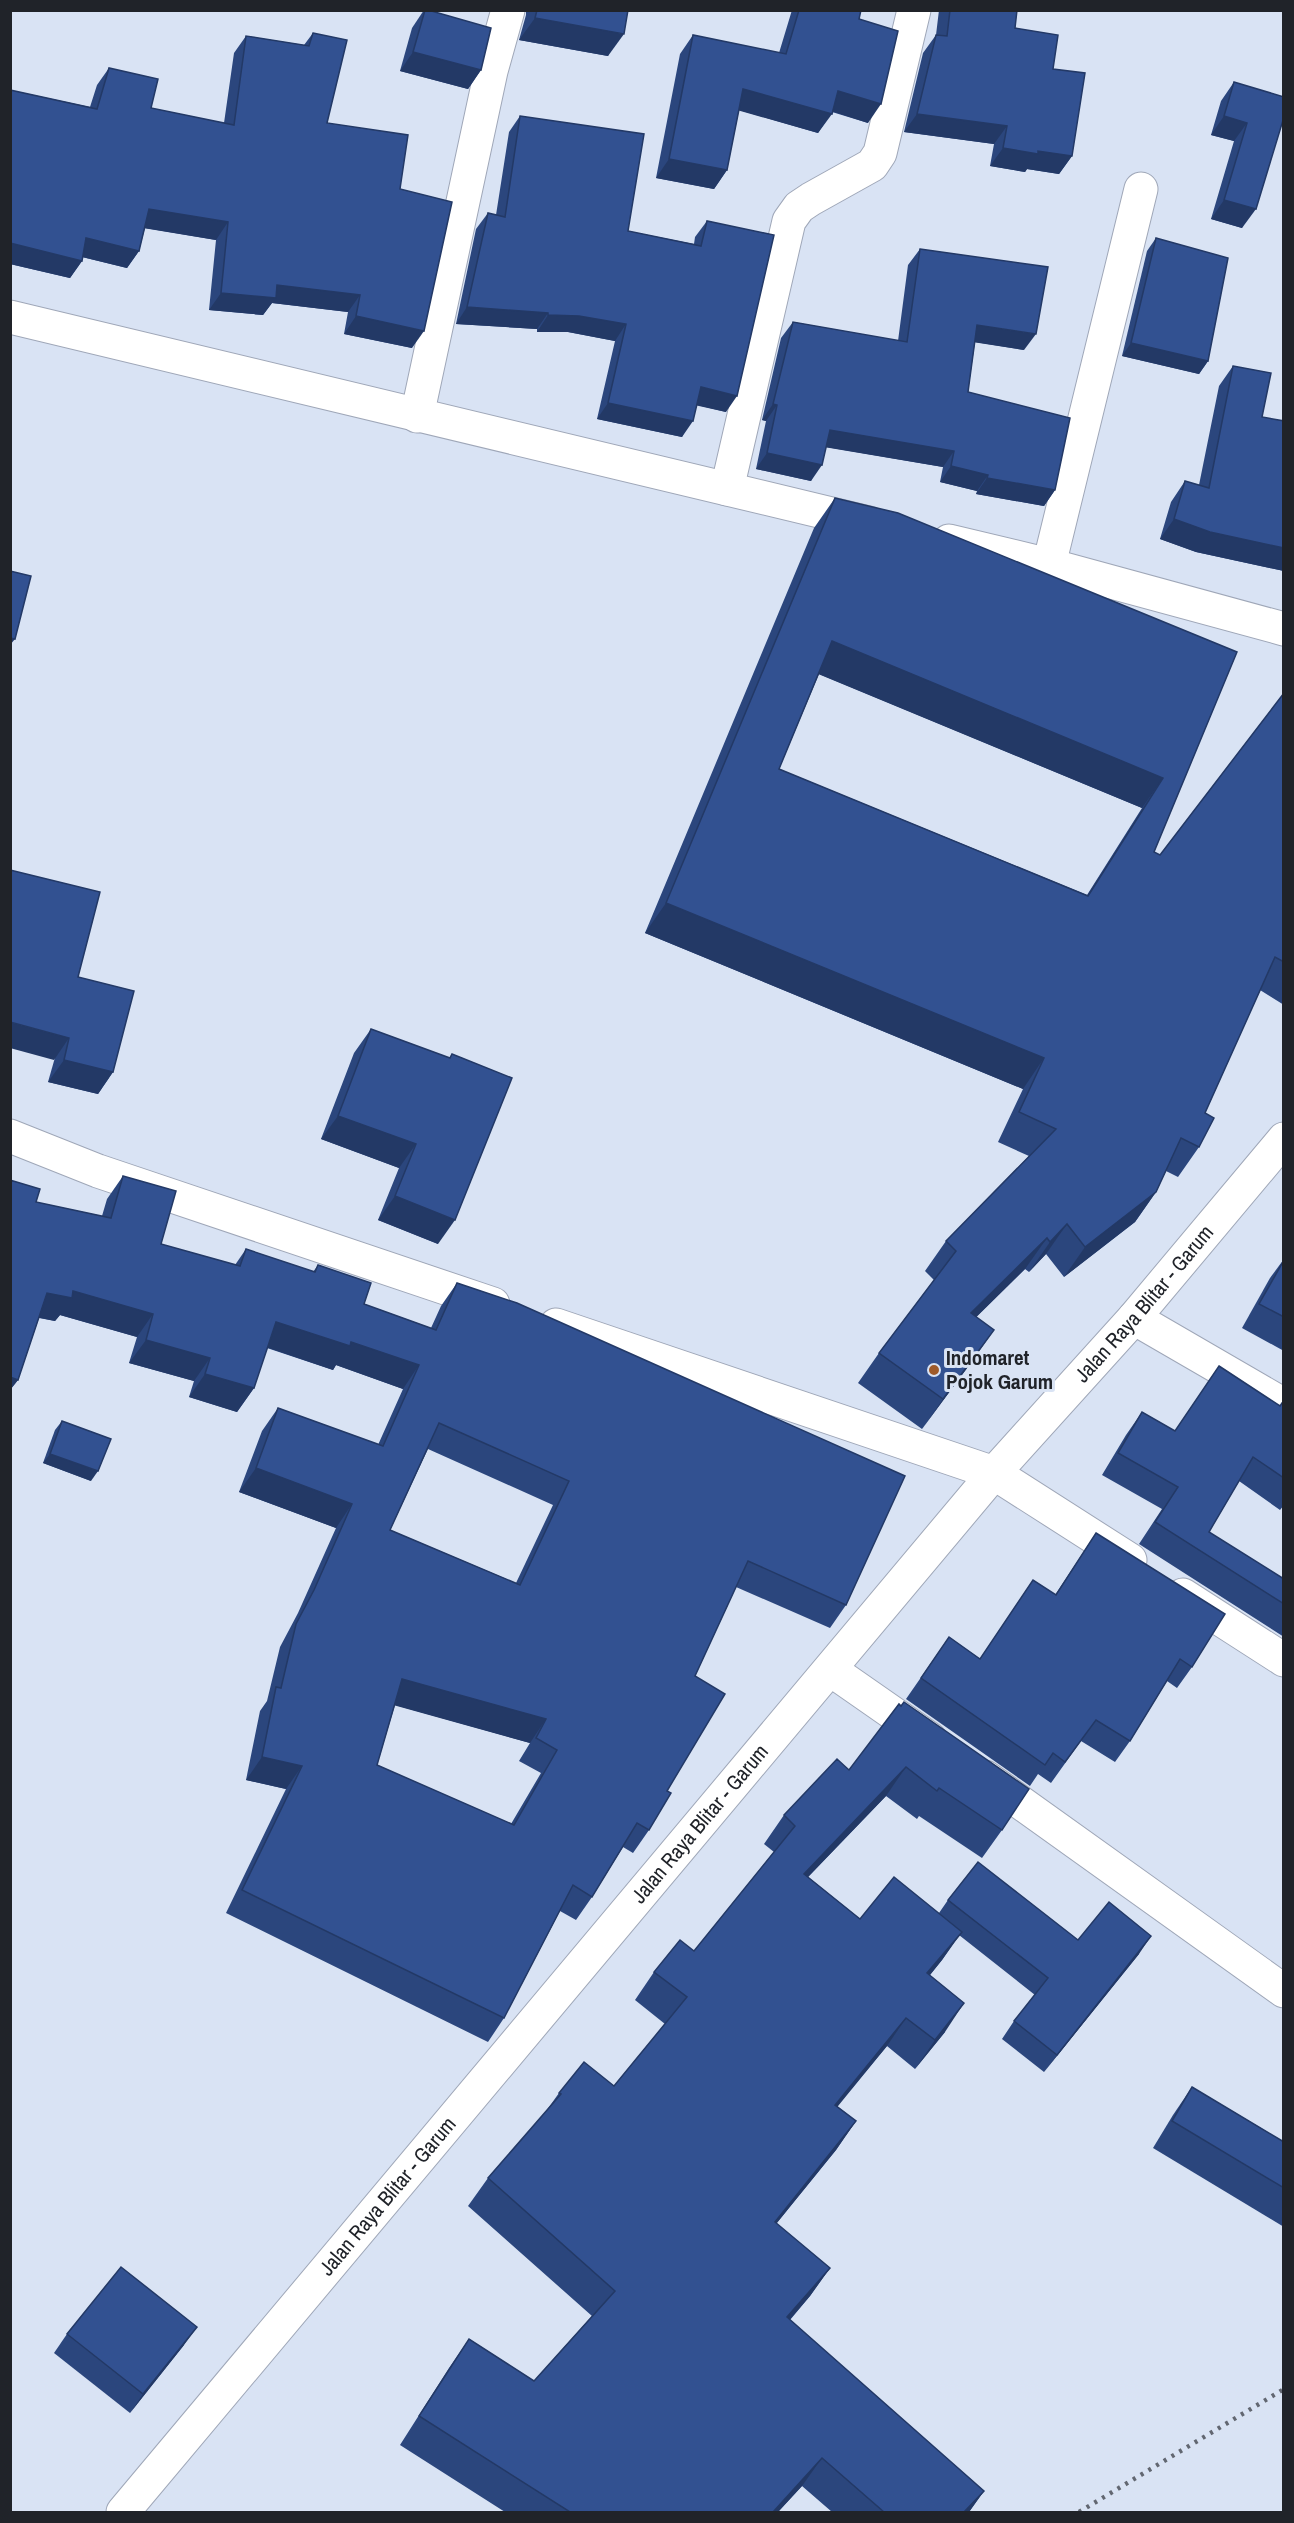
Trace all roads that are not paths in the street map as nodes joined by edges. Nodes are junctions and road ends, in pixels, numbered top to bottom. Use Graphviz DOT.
graph roads {
  1 [pos="508,10"];
  2 [pos="914,10"];
  3 [pos="1141,189"];
  4 [pos="10,317"];
  5 [pos="417,416"];
  6 [pos="727,489"];
  7 [pos="1049,565"];
  8 [pos="1284,629"];
  9 [pos="10,1136"];
  10 [pos="1284,1139"];
  11 [pos="1134,1318"];
  12 [pos="1284,1405"];
  13 [pos="994,1473"];
  14 [pos="1284,1660"];
  15 [pos="831,1670"];
  16 [pos="1284,1991"];
  17 [pos="123,2512"];
  1 -- 5 [label="main road"];
  2 -- 6 [label="main road"];
  3 -- 7 [label="main road"];
  4 -- 5 [label="main road"];
  5 -- 6 [label="main road"];
  6 -- 7 [label="main road"];
  7 -- 8 [label="main road"];
  9 -- 13 [label="main road"];
  10 -- 11 [label="main road, Jalan Raya Blitar - Garum"];
  11 -- 12 [label="main road"];
  11 -- 13 [label="main road, Jalan Raya Blitar - Garum"];
  13 -- 14 [label="main road"];
  13 -- 15 [label="main road, Jalan Raya Blitar - Garum"];
  15 -- 16 [label="main road"];
  15 -- 17 [label="main road, Jalan Raya Blitar - Garum"];
}
